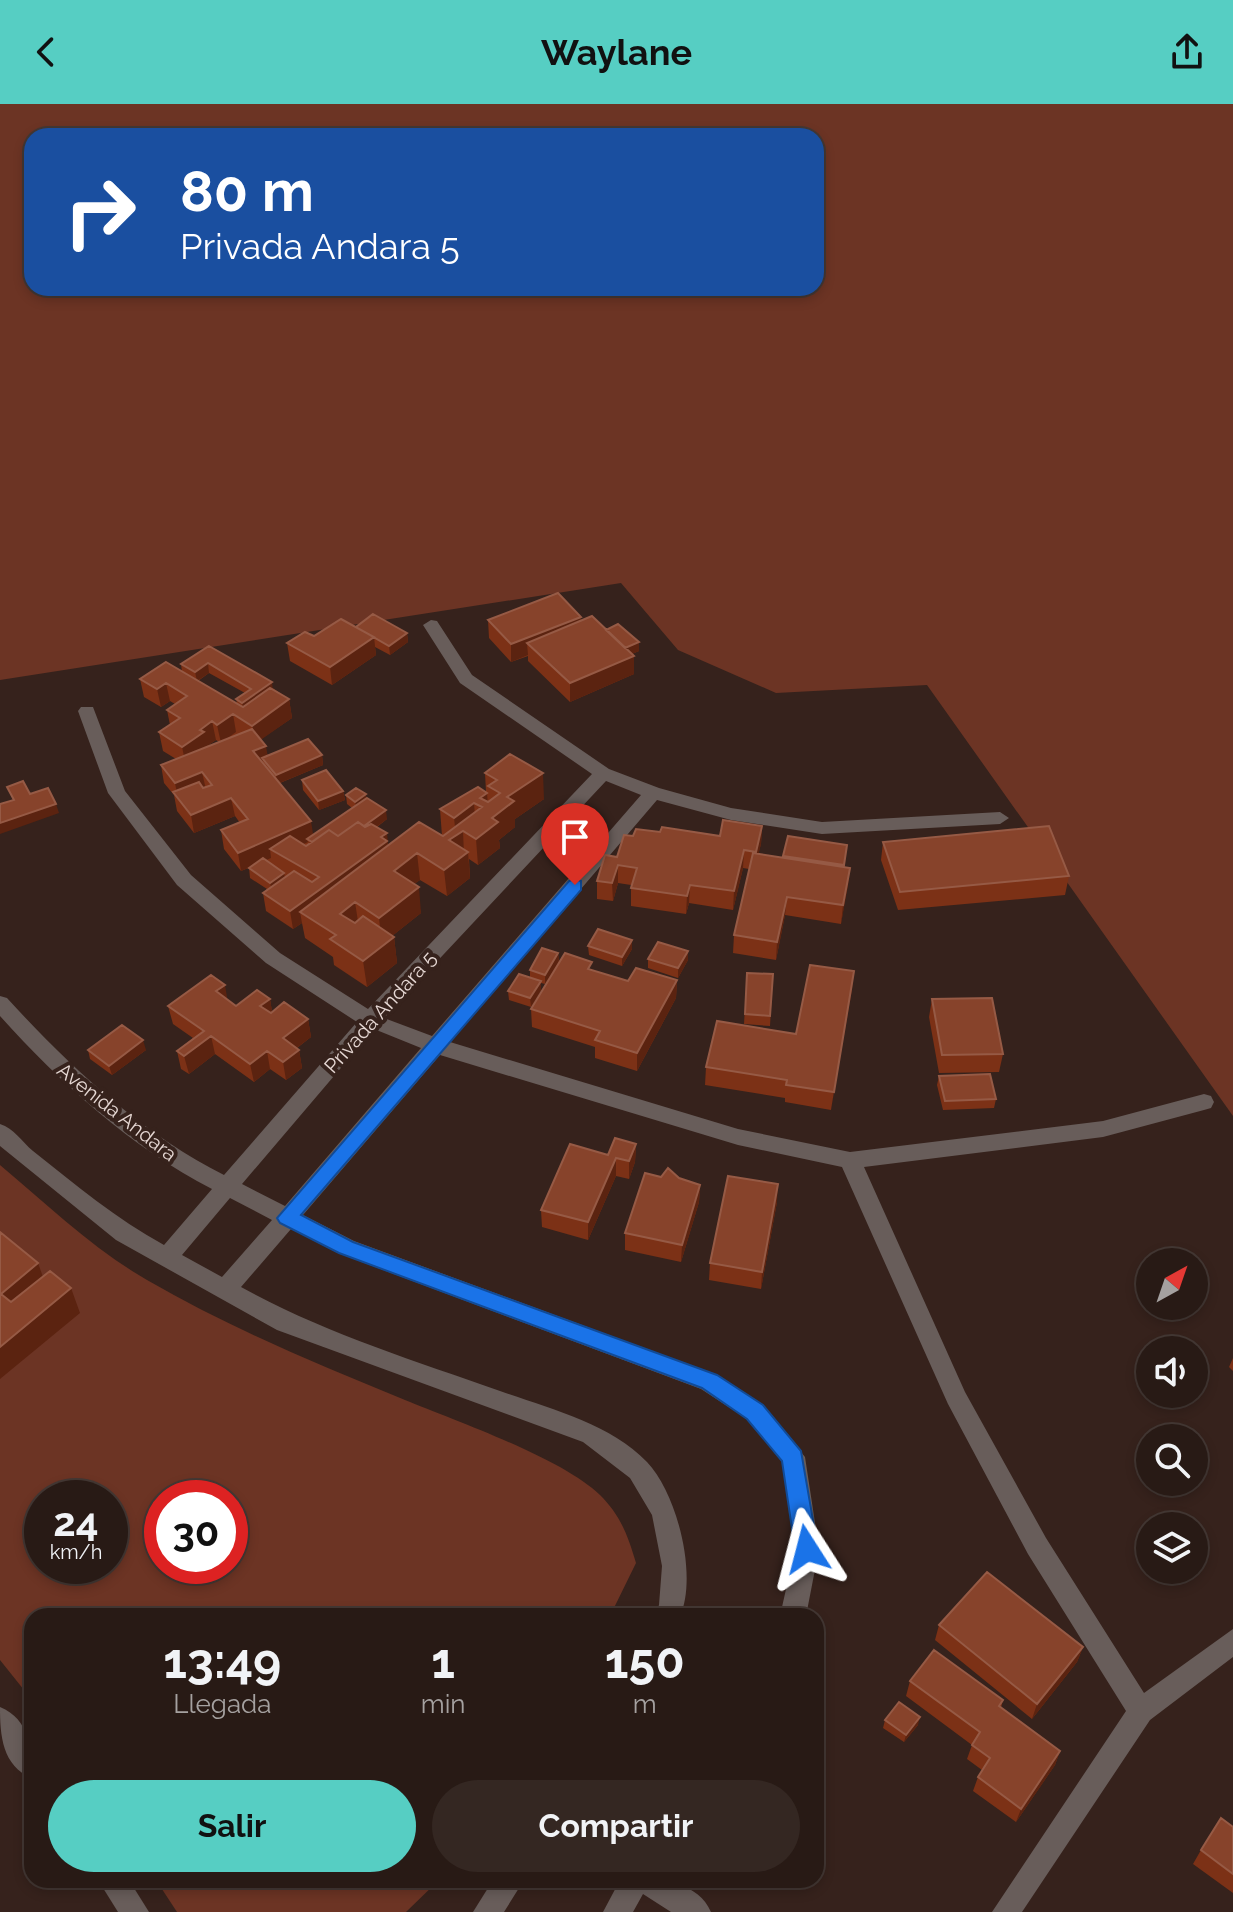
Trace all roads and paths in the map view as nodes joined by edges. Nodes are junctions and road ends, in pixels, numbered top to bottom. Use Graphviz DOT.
graph roads {
  1 [pos="431,625"];
  2 [pos="87,711"];
  3 [pos="603,773"];
  4 [pos="653,793"];
  5 [pos="1000,818"];
  6 [pos="0,1003"];
  7 [pos="370,1020"];
  8 [pos="437,1046"];
  9 [pos="1204,1102"];
  10 [pos="0,1132"];
  11 [pos="850,1160"];
  12 [pos="226,1186"];
  13 [pos="287,1218"];
  14 [pos="166,1258"];
  15 [pos="225,1290"];
  16 [pos="671,1608"];
  17 [pos="795,1608"];
  18 [pos="1233,1641"];
  19 [pos="1141,1711"];
  20 [pos="0,1720"];
  21 [pos="24,1754"];
  22 [pos="118,1888"];
  23 [pos="504,1888"];
  24 [pos="631,1888"];
  25 [pos="659,1888"];
  26 [pos="135,1912"];
  27 [pos="487,1912"];
  28 [pos="617,1912"];
  29 [pos="697,1912"];
  30 [pos="1006,1912"];
  1 -- 3 [label="street"];
  2 -- 7 [label="street"];
  3 -- 4 [label="street"];
  3 -- 7 [label="street, Privada Andara 5"];
  4 -- 5 [label="street"];
  4 -- 8 [label="street"];
  6 -- 12 [label="street, Avenida Andara"];
  7 -- 8 [label="street"];
  7 -- 12 [label="street, Privada Andara 5"];
  8 -- 11 [label="street"];
  8 -- 13 [label="street"];
  9 -- 11 [label="street"];
  10 -- 14 [label="street"];
  11 -- 19 [label="street"];
  12 -- 13 [label="street, Avenida Andara"];
  12 -- 14 [label="street, Privada Andara 5"];
  13 -- 15 [label="street"];
  13 -- 17 [label="street, Avenida Andara"];
  14 -- 15 [label="street"];
  15 -- 16 [label="street"];
  18 -- 19 [label="street"];
  19 -- 30 [label="street"];
  20 -- 21 [label="street"];
  22 -- 26 [label="street"];
  23 -- 27 [label="street"];
  24 -- 28 [label="street"];
  25 -- 29 [label="street"];
}
